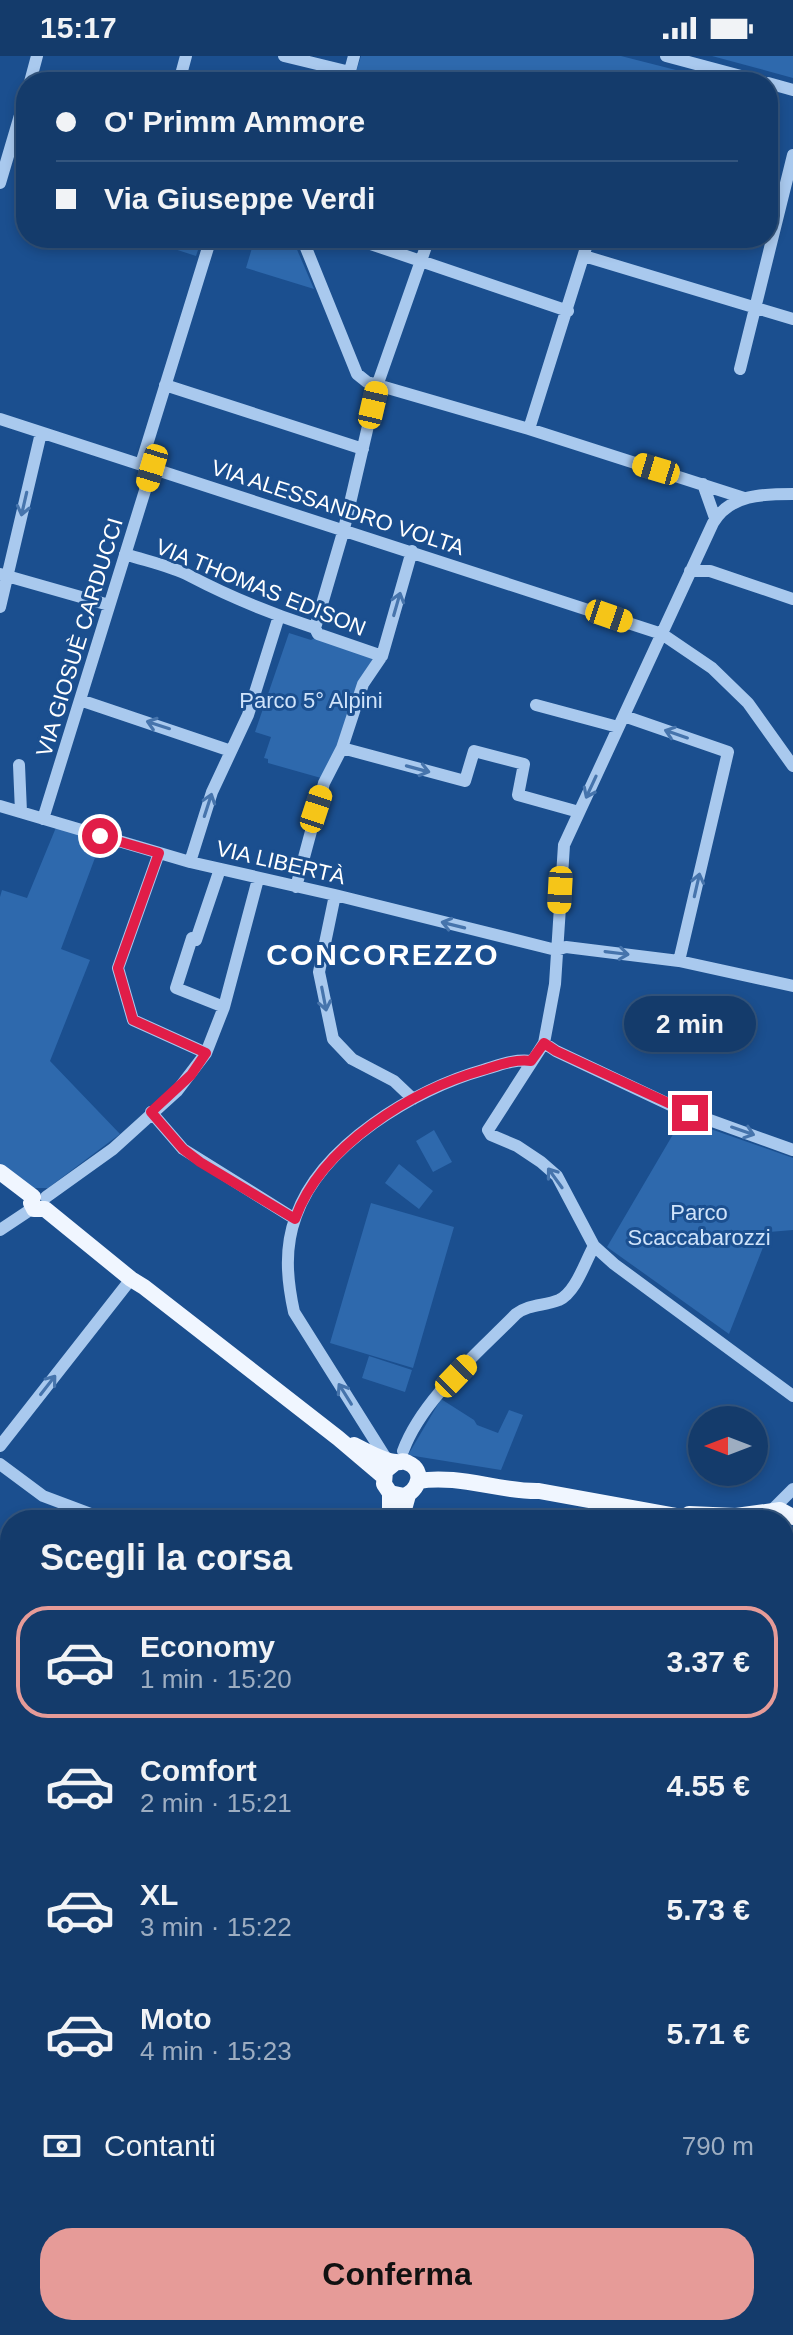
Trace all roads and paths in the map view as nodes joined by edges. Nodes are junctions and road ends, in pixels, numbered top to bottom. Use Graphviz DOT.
graph roads {
  1 [pos="284,56"];
  2 [pos="666,56"];
  3 [pos="333,72"];
  4 [pos="725,72"];
  5 [pos="16,138"];
  6 [pos="793,155"];
  7 [pos="0,183"];
  8 [pos="789,192"];
  9 [pos="778,228"];
  10 [pos="208,248"];
  11 [pos="306,248"];
  12 [pos="383,248"];
  13 [pos="426,248"];
  14 [pos="586,248"];
  15 [pos="772,248"];
  16 [pos="584,256"];
  17 [pos="422,261"];
  18 [pos="754,308"];
  19 [pos="568,311"];
  20 [pos="793,319"];
  21 [pos="740,369"];
  22 [pos="378,383"];
  23 [pos="165,385"];
  24 [pos="0,419"];
  25 [pos="529,429"];
  26 [pos="41,433"];
  27 [pos="363,449"];
  28 [pos="147,466"];
  29 [pos="703,484"];
  30 [pos="793,494"];
  31 [pos="744,498"];
  32 [pos="715,518"];
  33 [pos="344,529"];
  34 [pos="701,547"];
  35 [pos="412,551"];
  36 [pos="125,554"];
  37 [pos="690,571"];
  38 [pos="710,571"];
  39 [pos="4,575"];
  40 [pos="793,599"];
  41 [pos="109,605"];
  42 [pos="0,607"];
  43 [pos="279,616"];
  44 [pos="315,628"];
  45 [pos="662,634"];
  46 [pos="382,656"];
  47 [pos="80,700"];
  48 [pos="536,705"];
  49 [pos="621,721"];
  50 [pos="342,748"];
  51 [pos="231,751"];
  52 [pos="19,765"];
  53 [pos="793,766"];
  54 [pos="0,806"];
  55 [pos="21,812"];
  56 [pos="579,812"];
  57 [pos="43,819"];
  58 [pos="159,853"];
  59 [pos="190,862"];
  60 [pos="220,869"];
  61 [pos="258,879"];
  62 [pos="296,887"];
  63 [pos="335,895"];
  64 [pos="556,950"];
  65 [pos="679,961"];
  66 [pos="789,987"];
  67 [pos="224,1007"];
  68 [pos="544,1043"];
  69 [pos="206,1053"];
  70 [pos="531,1061"];
  71 [pos="413,1099"];
  72 [pos="151,1112"];
  73 [pos="793,1150"];
  74 [pos="0,1172"];
  75 [pos="41,1203"];
  76 [pos="295,1219"];
  77 [pos="0,1230"];
  78 [pos="594,1246"];
  79 [pos="137,1283"];
  80 [pos="793,1396"];
  81 [pos="0,1446"];
  82 [pos="0,1464"];
  83 [pos="392,1468"];
  84 [pos="414,1482"];
  85 [pos="793,1489"];
  86 [pos="80,1510"];
  87 [pos="390,1510"];
  88 [pos="404,1510"];
  89 [pos="651,1510"];
  90 [pos="773,1510"];
  1 -- 3 [label="street"];
  2 -- 4 [label="street"];
  5 -- 7 [label="street"];
  6 -- 8 [label="street"];
  8 -- 9 [label="street"];
  10 -- 23 [label="street, VIA GIOSUÈ CARDUCCI"];
  11 -- 22 [label="street"];
  12 -- 17 [label="street"];
  13 -- 17 [label="street"];
  14 -- 16 [label="street"];
  15 -- 18 [label="street"];
  16 -- 18 [label="street"];
  16 -- 19 [label="street"];
  17 -- 19 [label="street"];
  17 -- 22 [label="street"];
  18 -- 20 [label="street"];
  18 -- 21 [label="street"];
  19 -- 25 [label="street"];
  22 -- 25 [label="street"];
  22 -- 27 [label="street"];
  23 -- 27 [label="street"];
  23 -- 28 [label="street, VIA GIOSUÈ CARDUCCI"];
  24 -- 26 [label="street, VIA ALESSANDRO VOLTA"];
  25 -- 29 [label="street"];
  26 -- 28 [label="street, VIA ALESSANDRO VOLTA"];
  26 -- 39 [label="street, one-way"];
  27 -- 33 [label="street"];
  28 -- 33 [label="street, VIA ALESSANDRO VOLTA"];
  28 -- 36 [label="street, VIA GIOSUÈ CARDUCCI"];
  29 -- 31 [label="street"];
  29 -- 32 [label="street"];
  30 -- 31 [label="street"];
  31 -- 32 [label="street"];
  32 -- 34 [label="street"];
  33 -- 35 [label="street, VIA ALESSANDRO VOLTA"];
  33 -- 44 [label="street"];
  34 -- 37 [label="street"];
  34 -- 38 [label="street"];
  35 -- 45 [label="street, VIA ALESSANDRO VOLTA"];
  46 -- 35 [label="street, one-way"];
  36 -- 41 [label="street, VIA GIOSUÈ CARDUCCI"];
  36 -- 43 [label="street, VIA THOMAS EDISON"];
  37 -- 38 [label="street"];
  37 -- 45 [label="street"];
  38 -- 40 [label="street"];
  39 -- 41 [label="street"];
  39 -- 42 [label="street"];
  41 -- 47 [label="street, VIA GIOSUÈ CARDUCCI"];
  43 -- 44 [label="street, VIA THOMAS EDISON"];
  43 -- 51 [label="street"];
  44 -- 46 [label="street, VIA THOMAS EDISON"];
  45 -- 49 [label="street"];
  45 -- 53 [label="street, VIA ALESSANDRO VOLTA"];
  46 -- 50 [label="street"];
  51 -- 47 [label="street, one-way"];
  47 -- 57 [label="street, VIA GIOSUÈ CARDUCCI"];
  48 -- 49 [label="street"];
  49 -- 56 [label="street, one-way"];
  65 -- 49 [label="street, one-way"];
  50 -- 56 [label="street, one-way"];
  50 -- 62 [label="street"];
  59 -- 51 [label="street, one-way"];
  52 -- 55 [label="street"];
  54 -- 55 [label="street, VIA LIBERTÀ"];
  55 -- 57 [label="street, VIA LIBERTÀ"];
  56 -- 64 [label="street"];
  57 -- 58 [label="street, VIA LIBERTÀ"];
  58 -- 59 [label="street, VIA LIBERTÀ"];
  58 -- 69 [label="street"];
  59 -- 60 [label="street, VIA LIBERTÀ"];
  60 -- 61 [label="street, VIA LIBERTÀ"];
  60 -- 67 [label="street"];
  61 -- 62 [label="street, VIA LIBERTÀ"];
  61 -- 67 [label="street"];
  62 -- 63 [label="street, VIA LIBERTÀ"];
  64 -- 63 [label="street, VIA LIBERTÀ, one-way"];
  63 -- 71 [label="street, one-way"];
  64 -- 65 [label="street, VIA LIBERTÀ, one-way"];
  64 -- 68 [label="street"];
  65 -- 66 [label="street, VIA LIBERTÀ"];
  67 -- 69 [label="street"];
  68 -- 70 [label="street"];
  68 -- 73 [label="street, one-way"];
  69 -- 72 [label="street"];
  70 -- 71 [label="street"];
  78 -- 70 [label="street, one-way"];
  71 -- 76 [label="street"];
  72 -- 75 [label="street"];
  72 -- 76 [label="street"];
  74 -- 75 [label="main road"];
  75 -- 77 [label="street"];
  75 -- 79 [label="main road"];
  83 -- 76 [label="street, one-way"];
  78 -- 80 [label="street"];
  78 -- 83 [label="street"];
  81 -- 79 [label="street, one-way"];
  79 -- 83 [label="main road"];
  82 -- 86 [label="street"];
  83 -- 84 [label="main road"];
  83 -- 84 [label="main road"];
  83 -- 87 [label="main road"];
  84 -- 88 [label="main road"];
  84 -- 89 [label="main road"];
  85 -- 90 [label="street"];
}
